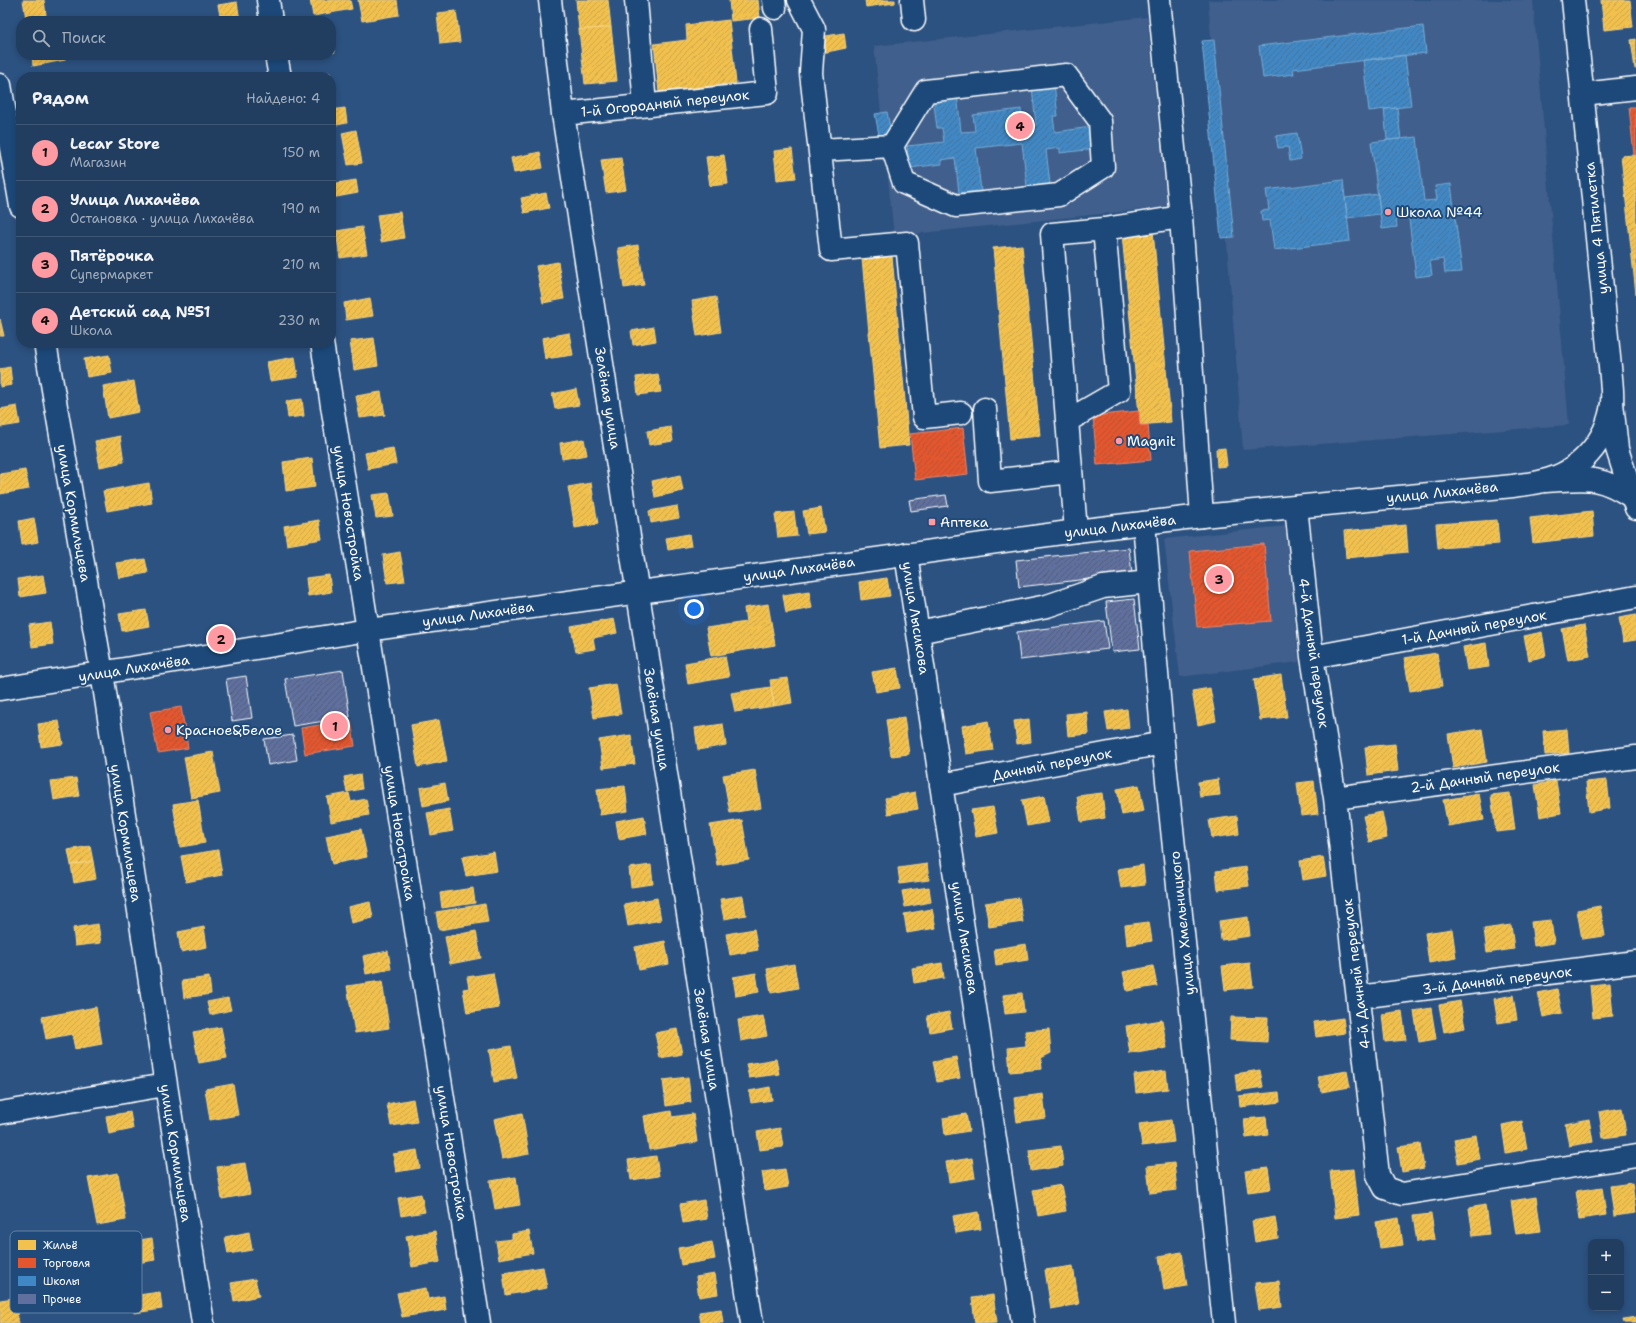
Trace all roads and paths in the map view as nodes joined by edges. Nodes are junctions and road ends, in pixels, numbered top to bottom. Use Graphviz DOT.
graph roads {
  1 [pos="268,0"];
  2 [pos="550,0"];
  3 [pos="636,0"];
  4 [pos="799,0"];
  5 [pos="1159,0"];
  6 [pos="1573,0"];
  7 [pos="270,16"];
  8 [pos="761,29"];
  9 [pos="277,60"];
  10 [pos="279,72"];
  11 [pos="0,86"];
  12 [pos="1636,88"];
  13 [pos="1583,94"];
  14 [pos="646,105"];
  15 [pos="564,114"];
  16 [pos="892,146"];
  17 [pos="820,150"];
  18 [pos="16,177"];
  19 [pos="1181,217"];
  20 [pos="1104,229"];
  21 [pos="46,348"];
  22 [pos="323,348"];
  23 [pos="1612,404"];
  24 [pos="985,409"];
  25 [pos="961,413"];
  26 [pos="1067,421"];
  27 [pos="1592,451"];
  28 [pos="1071,472"];
  29 [pos="1544,481"];
  30 [pos="1634,503"];
  31 [pos="1296,507"];
  32 [pos="1202,516"];
  33 [pos="1144,523"];
  34 [pos="1076,531"];
  35 [pos="906,554"];
  36 [pos="1149,582"];
  37 [pos="637,591"];
  38 [pos="1636,597"];
  39 [pos="368,630"];
  40 [pos="918,632"];
  41 [pos="1312,657"];
  42 [pos="102,673"];
  43 [pos="0,689"];
  44 [pos="1163,743"];
  45 [pos="1636,757"];
  46 [pos="941,785"];
  47 [pos="1335,798"];
  48 [pos="1636,962"];
  49 [pos="1358,997"];
  50 [pos="165,1085"];
  51 [pos="0,1113"];
  52 [pos="1636,1156"];
  53 [pos="203,1323"];
  54 [pos="479,1323"];
  55 [pos="752,1323"];
  56 [pos="1022,1323"];
  57 [pos="1224,1323"];
  1 -- 7 [label="street"];
  2 -- 15 [label="street, Зелёная улица"];
  3 -- 14 [label="street"];
  4 -- 17 [label="street"];
  5 -- 19 [label="street"];
  6 -- 13 [label="street, улица 4 Пятилетка"];
  8 -- 14 [label="street, 1-й Огородный переулок"];
  9 -- 10 [label="street"];
  11 -- 18 [label="street"];
  12 -- 13 [label="street"];
  13 -- 23 [label="street, улица 4 Пятилетка"];
  14 -- 15 [label="street, 1-й Огородный переулок"];
  15 -- 37 [label="street, Зелёная улица"];
  16 -- 16 [label="street"];
  16 -- 17 [label="street"];
  17 -- 25 [label="street"];
  19 -- 20 [label="street"];
  19 -- 32 [label="street"];
  20 -- 26 [label="street"];
  20 -- 26 [label="street"];
  21 -- 42 [label="street, улица Кормильцева"];
  22 -- 39 [label="street, улица Новостройка"];
  23 -- 27 [label="street, улица 4 Пятилетка"];
  23 -- 30 [label="street"];
  24 -- 28 [label="street"];
  26 -- 28 [label="street"];
  27 -- 29 [label="street, улица Лихачёва"];
  28 -- 34 [label="street"];
  29 -- 30 [label="street"];
  29 -- 31 [label="street, улица Лихачёва"];
  31 -- 32 [label="street, улица Лихачёва"];
  31 -- 41 [label="street, 4-й Дачный переулок"];
  32 -- 33 [label="street, улица Лихачёва"];
  33 -- 34 [label="street, улица Лихачёва"];
  33 -- 36 [label="street, улица Хмельницкого"];
  34 -- 35 [label="street, улица Лихачёва"];
  35 -- 37 [label="street, улица Лихачёва"];
  35 -- 40 [label="street, улица Лысикова"];
  36 -- 40 [label="street"];
  36 -- 44 [label="street, улица Хмельницкого"];
  37 -- 39 [label="street, улица Лихачёва"];
  37 -- 55 [label="street, Зелёная улица"];
  38 -- 41 [label="street, 1-й Дачный переулок"];
  39 -- 42 [label="street, улица Лихачёва"];
  39 -- 54 [label="street, улица Новостройка"];
  40 -- 46 [label="street, улица Лысикова"];
  41 -- 47 [label="street, 4-й Дачный переулок"];
  42 -- 43 [label="street, улица Лихачёва"];
  42 -- 50 [label="street, улица Кормильцева"];
  44 -- 46 [label="street, Дачный переулок"];
  44 -- 57 [label="street, улица Хмельницкого"];
  45 -- 47 [label="street, 2-й Дачный переулок"];
  46 -- 56 [label="street, улица Лысикова"];
  47 -- 49 [label="street, 4-й Дачный переулок"];
  48 -- 49 [label="street, 3-й Дачный переулок"];
  49 -- 52 [label="street, 4-й Дачный переулок"];
  50 -- 51 [label="street"];
  50 -- 53 [label="street, улица Кормильцева"];
}
